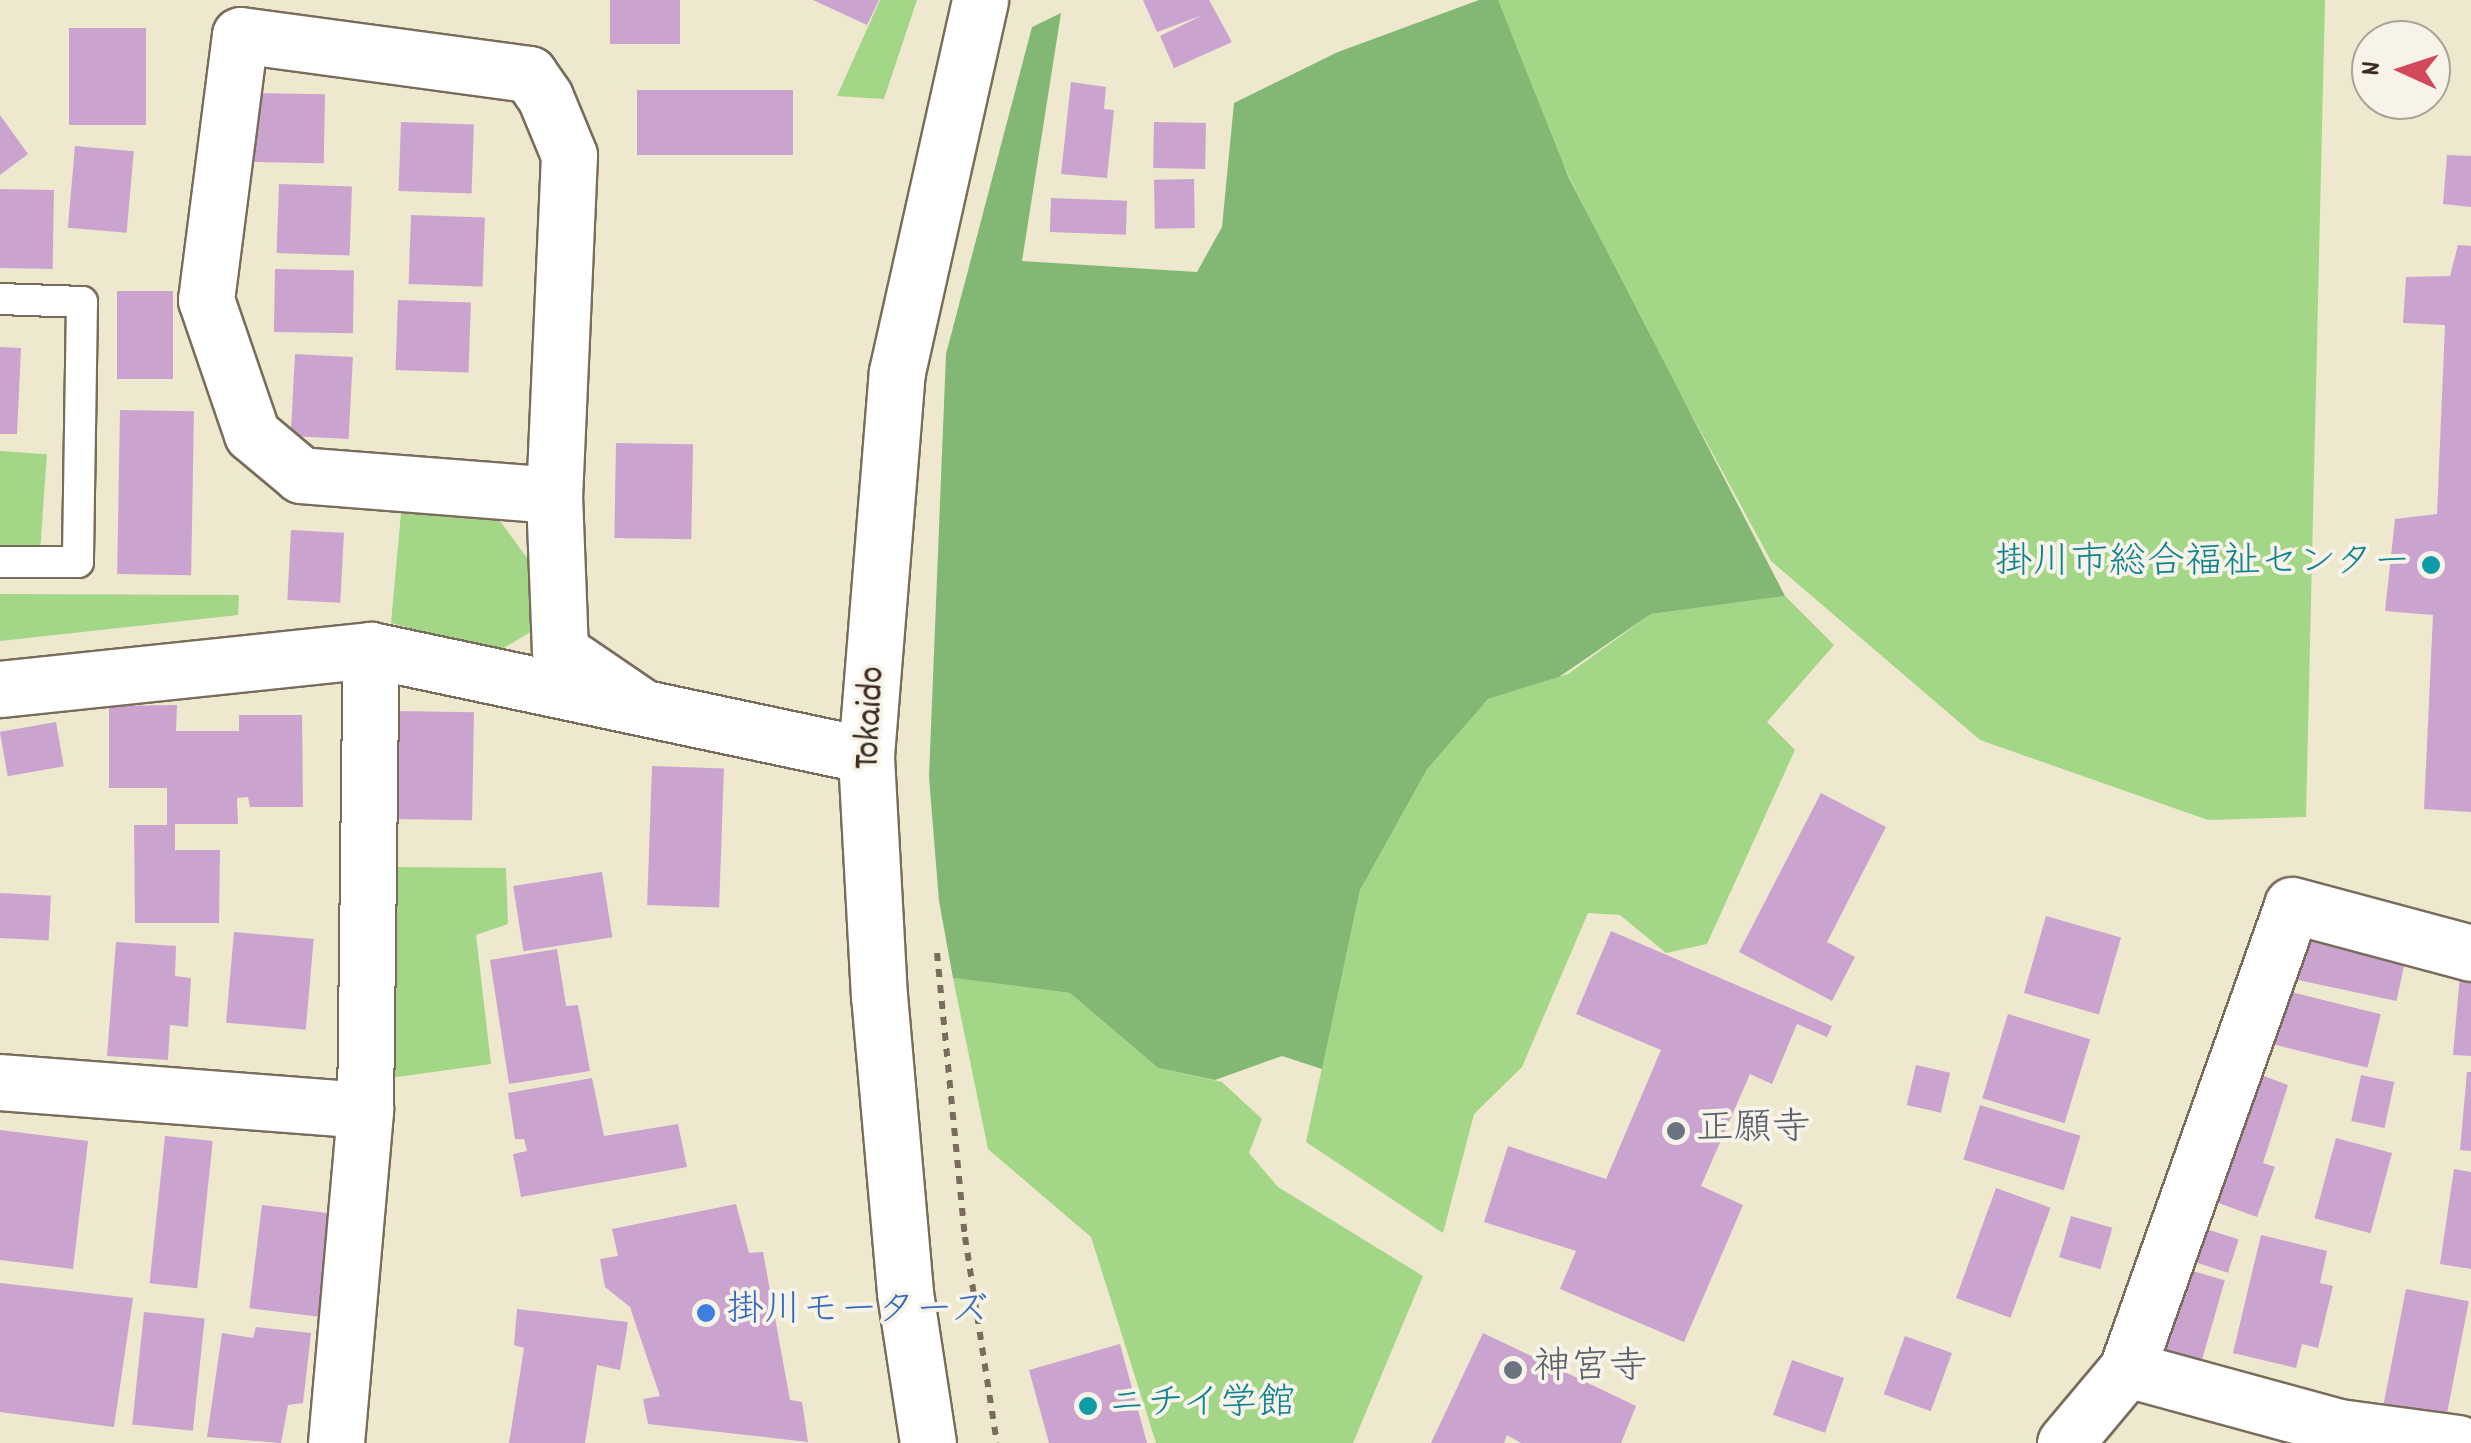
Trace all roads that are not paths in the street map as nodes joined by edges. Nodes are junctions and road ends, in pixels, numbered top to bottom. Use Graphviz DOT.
graph roads {
  1 [pos="980,0"];
  2 [pos="229,18"];
  3 [pos="0,298"];
  4 [pos="554,495"];
  5 [pos="0,562"];
  6 [pos="371,650"];
  7 [pos="0,689"];
  8 [pos="642,707"];
  9 [pos="866,755"];
  10 [pos="2471,954"];
  11 [pos="0,1082"];
  12 [pos="364,1110"];
  13 [pos="2127,1370"];
  14 [pos="336,1443"];
  15 [pos="928,1443"];
  16 [pos="2065,1443"];
  17 [pos="2458,1443"];
  1 -- 9 [label="street, Tokaido"];
  2 -- 4 [label="street"];
  2 -- 4 [label="street"];
  3 -- 5 [label="lane"];
  4 -- 8 [label="street"];
  6 -- 7 [label="street"];
  6 -- 8 [label="street"];
  6 -- 12 [label="street"];
  8 -- 9 [label="street"];
  9 -- 15 [label="street, Tokaido"];
  10 -- 13 [label="street"];
  11 -- 12 [label="street"];
  12 -- 14 [label="street"];
  13 -- 16 [label="street"];
  13 -- 17 [label="street"];
}
